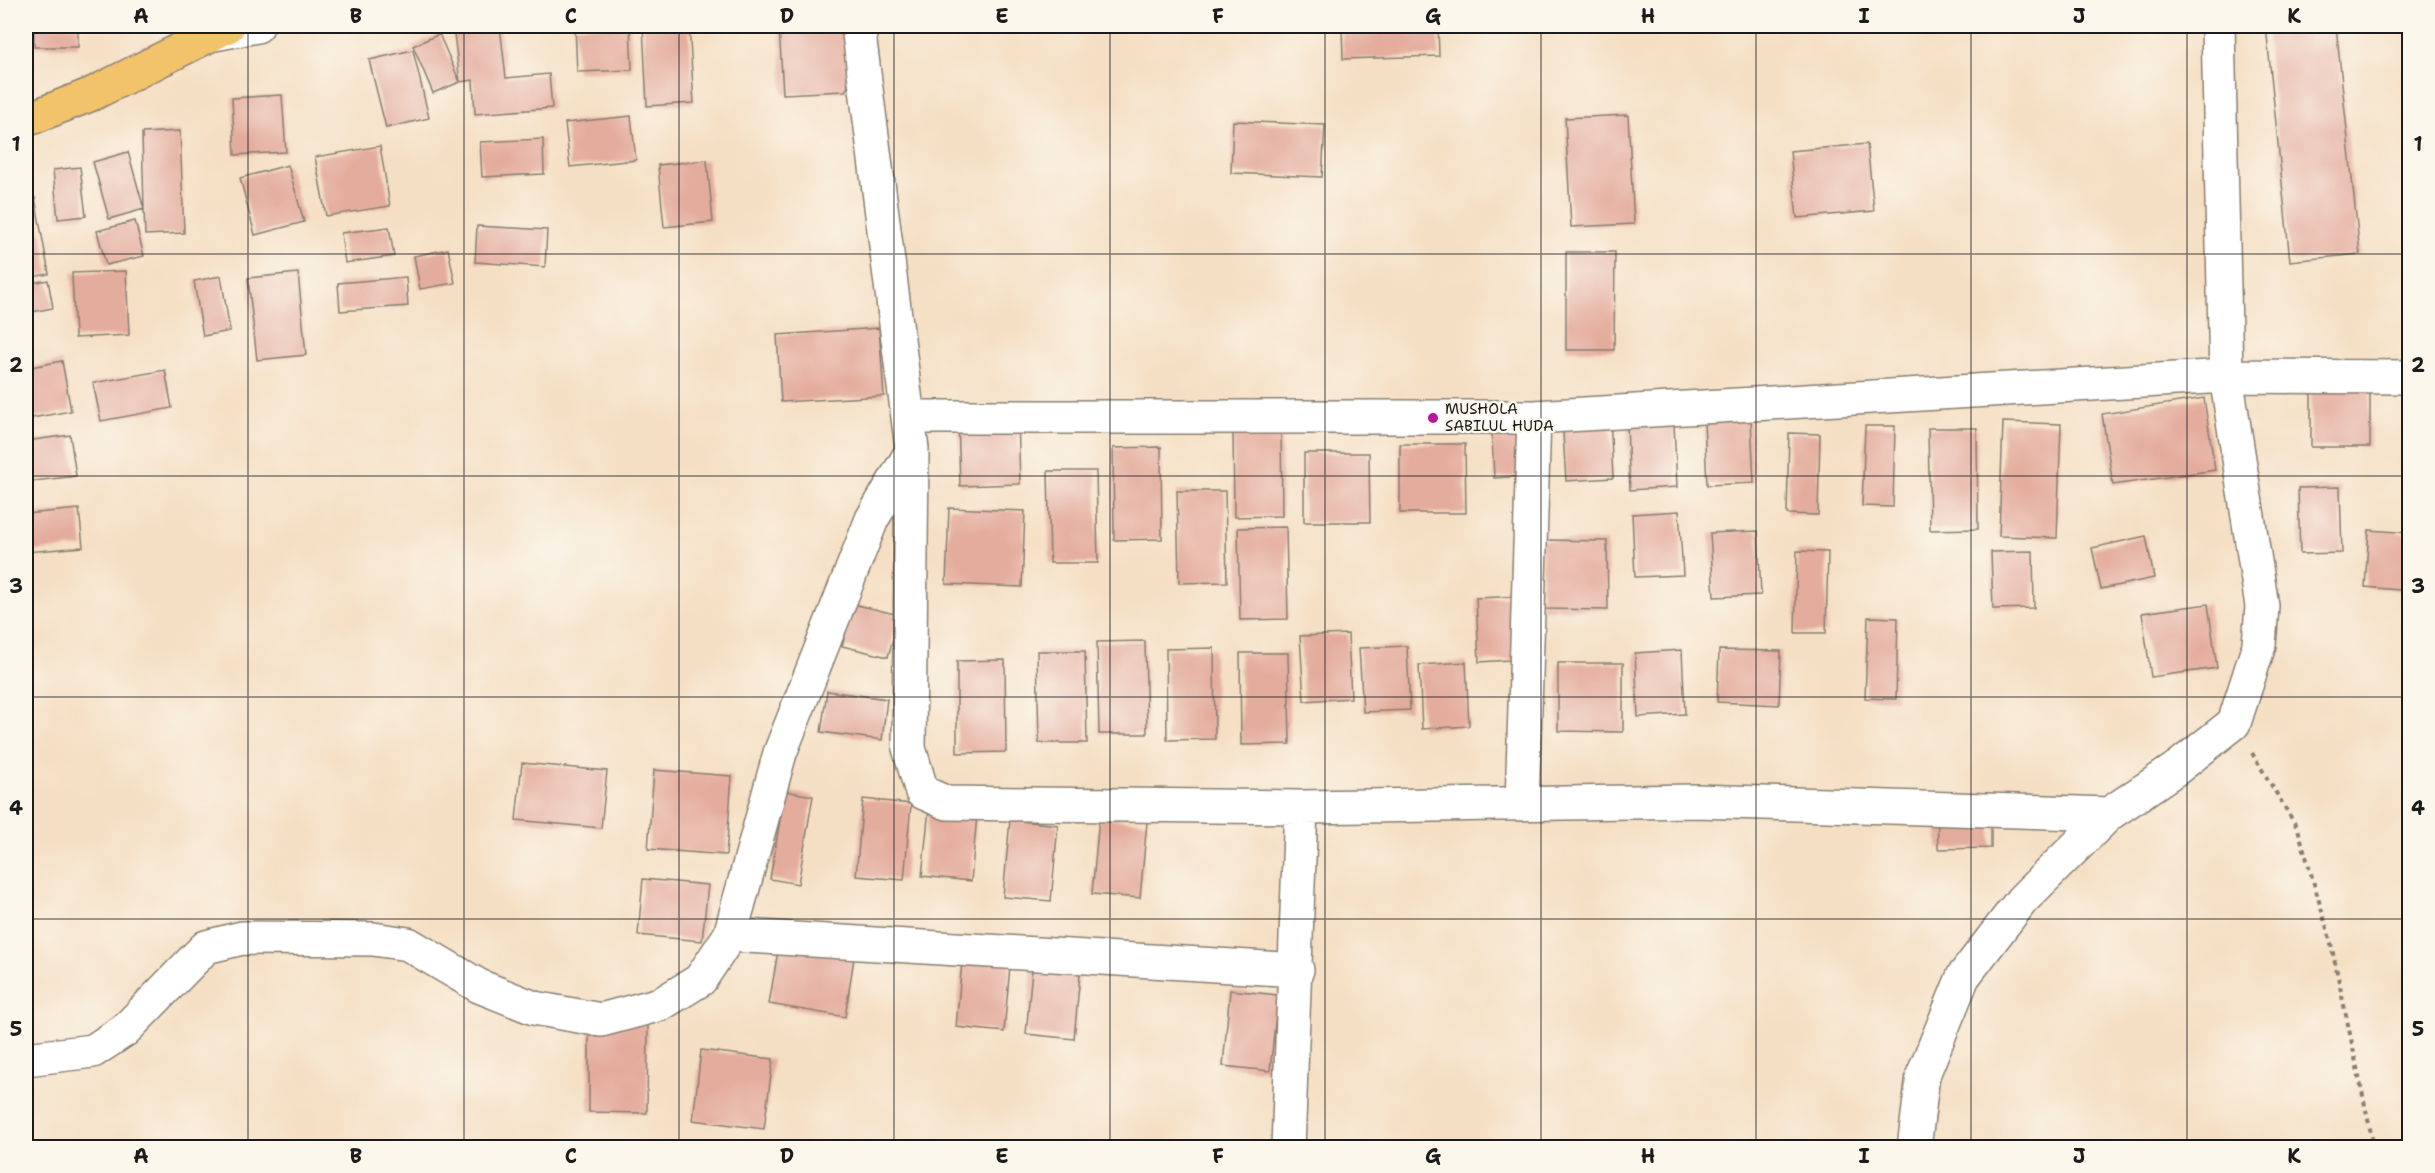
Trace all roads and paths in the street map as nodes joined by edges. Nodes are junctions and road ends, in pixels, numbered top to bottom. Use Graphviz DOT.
graph roads {
  1 [pos="257,26"];
  2 [pos="858,26"];
  3 [pos="2218,26"];
  4 [pos="221,30"];
  5 [pos="26,120"];
  6 [pos="2226,376"];
  7 [pos="2409,377"];
  8 [pos="910,417"];
  9 [pos="1534,417"];
  10 [pos="912,449"];
  11 [pos="2234,723"];
  12 [pos="1522,804"];
  13 [pos="1301,807"];
  14 [pos="2109,814"];
  15 [pos="730,935"];
  16 [pos="1297,970"];
  17 [pos="26,1059"];
  18 [pos="1288,1148"];
  19 [pos="1914,1148"];
  20 [pos="2374,1148"];
  1 -- 4 [label="street"];
  2 -- 8 [label="street"];
  3 -- 6 [label="street"];
  4 -- 5 [label="main road"];
  6 -- 7 [label="street"];
  6 -- 9 [label="street"];
  6 -- 11 [label="street"];
  8 -- 9 [label="street"];
  8 -- 10 [label="street"];
  9 -- 12 [label="street"];
  10 -- 13 [label="street"];
  10 -- 15 [label="street"];
  11 -- 14 [label="street"];
  11 -- 20 [label="path"];
  12 -- 13 [label="street"];
  12 -- 14 [label="street"];
  13 -- 16 [label="street"];
  14 -- 19 [label="street"];
  15 -- 16 [label="street"];
  15 -- 17 [label="street"];
  16 -- 18 [label="street"];
}
